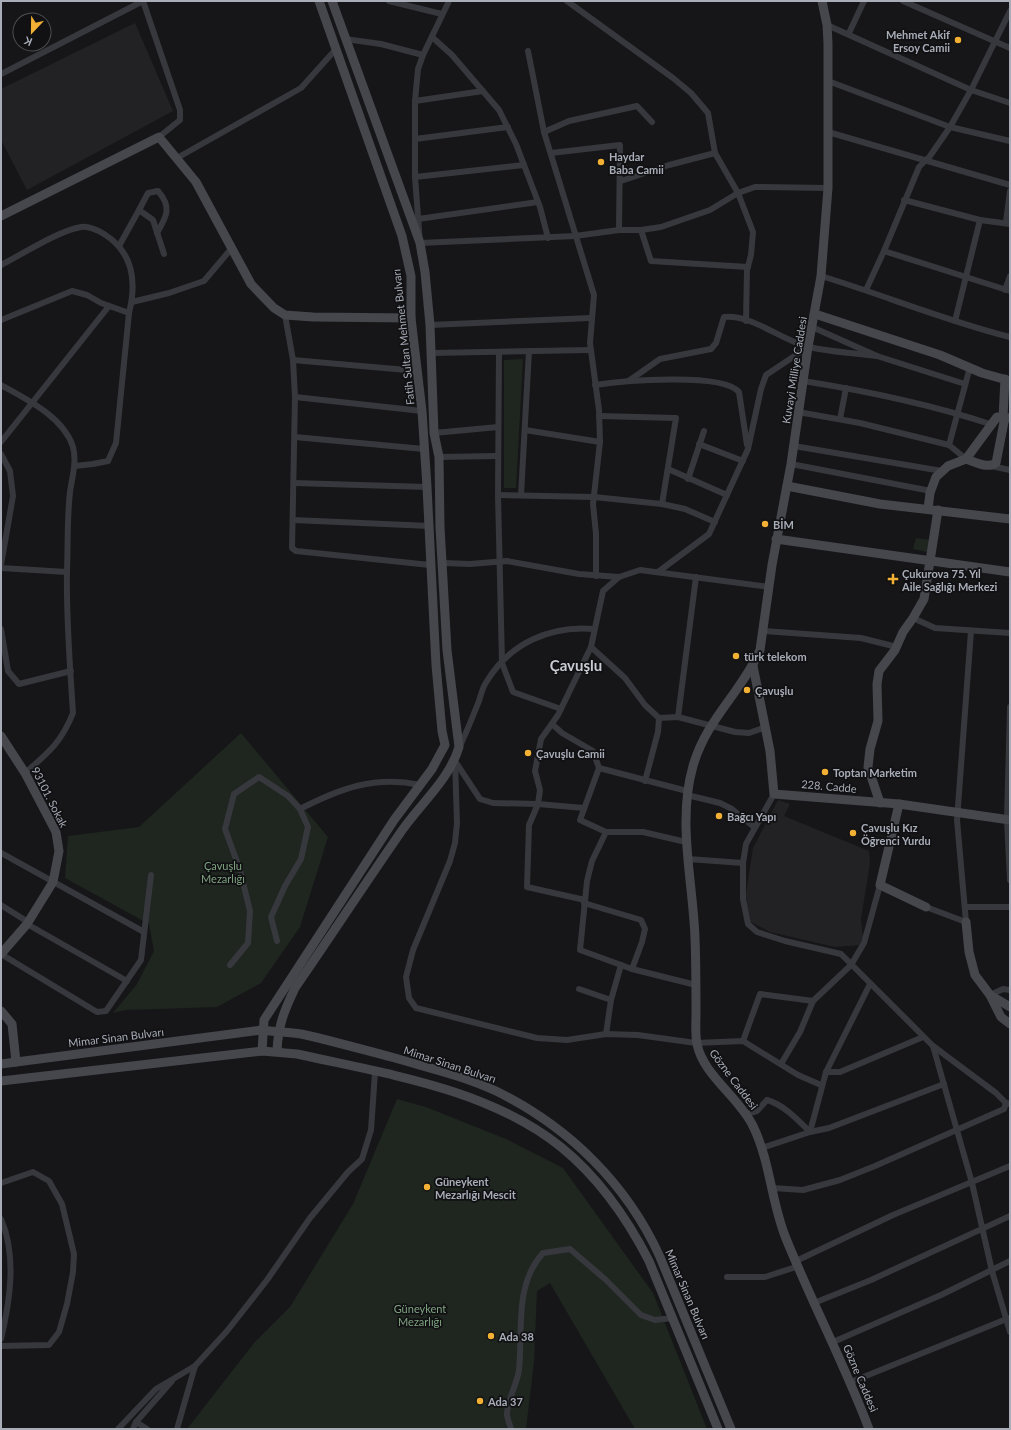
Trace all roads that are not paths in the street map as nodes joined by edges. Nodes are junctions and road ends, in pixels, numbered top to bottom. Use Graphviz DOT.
graph roads {
  1 [pos="143,1"];
  2 [pos="319,1"];
  3 [pos="332,1"];
  4 [pos="389,1"];
  5 [pos="449,1"];
  6 [pos="567,1"];
  7 [pos="822,1"];
  8 [pos="864,1"];
  9 [pos="903,1"];
  10 [pos="1010,11"];
  11 [pos="442,14"];
  12 [pos="827,24"];
  13 [pos="849,33"];
  14 [pos="432,37"];
  15 [pos="344,39"];
  16 [pos="995,41"];
  17 [pos="1010,48"];
  18 [pos="336,49"];
  19 [pos="528,50"];
  20 [pos="423,55"];
  21 [pos="1,74"];
  22 [pos="828,81"];
  23 [pos="972,90"];
  24 [pos="483,91"];
  25 [pos="415,101"];
  26 [pos="1010,103"];
  27 [pos="652,122"];
  28 [pos="508,127"];
  29 [pos="950,127"];
  30 [pos="544,132"];
  31 [pos="828,132"];
  32 [pos="159,137"];
  33 [pos="415,139"];
  34 [pos="1010,141"];
  35 [pos="550,152"];
  36 [pos="715,153"];
  37 [pos="176,158"];
  38 [pos="925,161"];
  39 [pos="524,165"];
  40 [pos="415,177"];
  41 [pos="621,181"];
  42 [pos="1010,185"];
  43 [pos="828,188"];
  44 [pos="1010,191"];
  45 [pos="738,193"];
  46 [pos="904,200"];
  47 [pos="538,202"];
  48 [pos="139,210"];
  49 [pos="1,216"];
  50 [pos="418,219"];
  51 [pos="980,220"];
  52 [pos="1008,223"];
  53 [pos="619,230"];
  54 [pos="641,230"];
  55 [pos="157,233"];
  56 [pos="575,236"];
  57 [pos="548,238"];
  58 [pos="420,242"];
  59 [pos="119,246"];
  60 [pos="231,249"];
  61 [pos="884,251"];
  62 [pos="164,254"];
  63 [pos="1,265"];
  64 [pos="748,267"];
  65 [pos="821,276"];
  66 [pos="1010,276"];
  67 [pos="966,278"];
  68 [pos="866,290"];
  69 [pos="1008,291"];
  70 [pos="132,302"];
  71 [pos="109,306"];
  72 [pos="129,313"];
  73 [pos="815,314"];
  74 [pos="285,315"];
  75 [pos="411,318"];
  76 [pos="592,318"];
  77 [pos="1,320"];
  78 [pos="746,321"];
  79 [pos="955,321"];
  80 [pos="430,325"];
  81 [pos="812,327"];
  82 [pos="1010,337"];
  83 [pos="808,347"];
  84 [pos="590,350"];
  85 [pos="529,351"];
  86 [pos="499,352"];
  87 [pos="432,353"];
  88 [pos="877,356"];
  89 [pos="293,360"];
  90 [pos="970,367"];
  91 [pos="418,371"];
  92 [pos="630,380"];
  93 [pos="1007,380"];
  94 [pos="803,381"];
  95 [pos="965,384"];
  96 [pos="1,385"];
  97 [pos="595,385"];
  98 [pos="846,388"];
  99 [pos="295,397"];
  100 [pos="31,402"];
  101 [pos="422,411"];
  102 [pos="798,412"];
  103 [pos="957,413"];
  104 [pos="599,416"];
  105 [pos="1006,418"];
  106 [pos="840,419"];
  107 [pos="990,424"];
  108 [pos="498,427"];
  109 [pos="525,430"];
  110 [pos="704,431"];
  111 [pos="434,433"];
  112 [pos="295,437"];
  113 [pos="1,442"];
  114 [pos="600,442"];
  115 [pos="699,444"];
  116 [pos="949,445"];
  117 [pos="794,446"];
  118 [pos="424,449"];
  119 [pos="748,449"];
  120 [pos="1,454"];
  121 [pos="497,456"];
  122 [pos="439,457"];
  123 [pos="966,459"];
  124 [pos="743,460"];
  125 [pos="791,464"];
  126 [pos="75,466"];
  127 [pos="991,466"];
  128 [pos="668,470"];
  129 [pos="1010,470"];
  130 [pos="942,471"];
  131 [pos="688,478"];
  132 [pos="294,483"];
  133 [pos="788,486"];
  134 [pos="427,487"];
  135 [pos="931,490"];
  136 [pos="498,495"];
  137 [pos="521,495"];
  138 [pos="727,495"];
  139 [pos="594,497"];
  140 [pos="662,504"];
  141 [pos="933,510"];
  142 [pos="1010,519"];
  143 [pos="293,520"];
  144 [pos="715,522"];
  145 [pos="430,526"];
  146 [pos="776,539"];
  147 [pos="498,562"];
  148 [pos="930,562"];
  149 [pos="444,563"];
  150 [pos="430,564"];
  151 [pos="1,565"];
  152 [pos="1,568"];
  153 [pos="67,572"];
  154 [pos="658,572"];
  155 [pos="1010,572"];
  156 [pos="596,576"];
  157 [pos="696,577"];
  158 [pos="618,578"];
  159 [pos="770,587"];
  160 [pos="914,618"];
  161 [pos="1,629"];
  162 [pos="594,629"];
  163 [pos="764,631"];
  164 [pos="971,631"];
  165 [pos="1010,633"];
  166 [pos="591,647"];
  167 [pos="896,647"];
  168 [pos="502,663"];
  169 [pos="753,666"];
  170 [pos="70,671"];
  171 [pos="1010,707"];
  172 [pos="561,709"];
  173 [pos="678,717"];
  174 [pos="659,718"];
  175 [pos="552,724"];
  176 [pos="710,726"];
  177 [pos="766,728"];
  178 [pos="1,736"];
  179 [pos="459,747"];
  180 [pos="455,761"];
  181 [pos="599,768"];
  182 [pos="25,773"];
  183 [pos="645,781"];
  184 [pos="420,786"];
  185 [pos="687,793"];
  186 [pos="774,794"];
  187 [pos="880,803"];
  188 [pos="538,804"];
  189 [pos="899,804"];
  190 [pos="584,808"];
  191 [pos="300,809"];
  192 [pos="958,812"];
  193 [pos="1009,820"];
  194 [pos="754,827"];
  195 [pos="606,832"];
  196 [pos="686,842"];
  197 [pos="1,853"];
  198 [pos="688,858"];
  199 [pos="743,863"];
  200 [pos="151,875"];
  201 [pos="1010,880"];
  202 [pos="53,882"];
  203 [pos="880,885"];
  204 [pos="585,901"];
  205 [pos="1,905"];
  206 [pos="965,907"];
  207 [pos="1010,907"];
  208 [pos="926,908"];
  209 [pos="966,922"];
  210 [pos="27,923"];
  211 [pos="144,932"];
  212 [pos="277,941"];
  213 [pos="1,954"];
  214 [pos="230,965"];
  215 [pos="621,965"];
  216 [pos="851,965"];
  217 [pos="632,969"];
  218 [pos="127,981"];
  219 [pos="870,984"];
  220 [pos="696,985"];
  221 [pos="579,989"];
  222 [pos="1010,990"];
  223 [pos="990,996"];
  224 [pos="611,1000"];
  225 [pos="813,1001"];
  226 [pos="1010,1007"];
  227 [pos="1,1011"];
  228 [pos="1010,1024"];
  229 [pos="262,1030"];
  230 [pos="278,1033"];
  231 [pos="606,1034"];
  232 [pos="923,1037"];
  233 [pos="743,1040"];
  234 [pos="696,1043"];
  235 [pos="933,1046"];
  236 [pos="262,1051"];
  237 [pos="277,1051"];
  238 [pos="16,1062"];
  239 [pos="1,1064"];
  240 [pos="781,1064"];
  241 [pos="375,1072"];
  242 [pos="826,1072"];
  243 [pos="1,1080"];
  244 [pos="944,1084"];
  245 [pos="822,1085"];
  246 [pos="1008,1103"];
  247 [pos="746,1114"];
  248 [pos="957,1130"];
  249 [pos="810,1132"];
  250 [pos="762,1148"];
  251 [pos="1010,1166"];
  252 [pos="1,1183"];
  253 [pos="972,1183"];
  254 [pos="773,1188"];
  255 [pos="1010,1216"];
  256 [pos="1,1219"];
  257 [pos="983,1229"];
  258 [pos="1010,1262"];
  259 [pos="798,1263"];
  260 [pos="992,1271"];
  261 [pos="727,1277"];
  262 [pos="814,1303"];
  263 [pos="673,1318"];
  264 [pos="1008,1319"];
  265 [pos="1010,1332"];
  266 [pos="1,1339"];
  267 [pos="833,1342"];
  268 [pos="1,1346"];
  269 [pos="195,1366"];
  270 [pos="176,1377"];
  271 [pos="851,1382"];
  272 [pos="136,1422"];
  273 [pos="118,1429"];
  274 [pos="133,1429"];
  275 [pos="147,1429"];
  276 [pos="177,1429"];
  277 [pos="511,1429"];
  278 [pos="718,1429"];
  279 [pos="731,1429"];
  280 [pos="869,1429"];
  1 -- 21 [label="street"];
  1 -- 32 [label="street"];
  2 -- 18 [label="street, Fatih Sultan Mehmet Bulvarı"];
  3 -- 15 [label="street"];
  4 -- 11 [label="street"];
  5 -- 11 [label="street"];
  6 -- 36 [label="street"];
  7 -- 12 [label="street, Kuvayi Milliye Caddesi"];
  8 -- 13 [label="street"];
  9 -- 16 [label="street"];
  10 -- 16 [label="street"];
  11 -- 14 [label="street"];
  12 -- 13 [label="street"];
  12 -- 22 [label="street, Kuvayi Milliye Caddesi"];
  13 -- 23 [label="street"];
  14 -- 20 [label="street"];
  14 -- 24 [label="street"];
  15 -- 20 [label="street"];
  15 -- 58 [label="street"];
  16 -- 17 [label="street"];
  16 -- 23 [label="street"];
  18 -- 37 [label="street"];
  18 -- 75 [label="street, Fatih Sultan Mehmet Bulvarı"];
  19 -- 30 [label="street"];
  20 -- 25 [label="street"];
  22 -- 29 [label="street"];
  22 -- 31 [label="street, Kuvayi Milliye Caddesi"];
  23 -- 26 [label="street"];
  23 -- 29 [label="street"];
  24 -- 25 [label="street"];
  24 -- 28 [label="street"];
  25 -- 33 [label="street"];
  27 -- 30 [label="street"];
  28 -- 33 [label="street"];
  28 -- 39 [label="street"];
  29 -- 34 [label="street"];
  29 -- 38 [label="street"];
  30 -- 35 [label="street"];
  31 -- 38 [label="street"];
  31 -- 43 [label="street, Kuvayi Milliye Caddesi"];
  32 -- 37 [label="street"];
  32 -- 49 [label="street"];
  33 -- 40 [label="street"];
  35 -- 41 [label="street"];
  35 -- 56 [label="street"];
  36 -- 41 [label="street"];
  36 -- 45 [label="street"];
  37 -- 60 [label="street"];
  38 -- 42 [label="street"];
  38 -- 46 [label="street"];
  39 -- 40 [label="street"];
  39 -- 47 [label="street"];
  40 -- 50 [label="street"];
  41 -- 53 [label="street"];
  43 -- 45 [label="street"];
  43 -- 65 [label="street, Kuvayi Milliye Caddesi"];
  44 -- 52 [label="street"];
  45 -- 54 [label="street"];
  45 -- 64 [label="street"];
  46 -- 51 [label="street"];
  46 -- 61 [label="street"];
  47 -- 50 [label="street"];
  47 -- 57 [label="street"];
  48 -- 55 [label="street"];
  48 -- 55 [label="street"];
  48 -- 59 [label="street"];
  50 -- 58 [label="street"];
  51 -- 52 [label="street"];
  51 -- 67 [label="street"];
  53 -- 54 [label="street"];
  53 -- 56 [label="street"];
  54 -- 64 [label="street"];
  55 -- 62 [label="street"];
  56 -- 57 [label="street"];
  56 -- 76 [label="street"];
  57 -- 58 [label="street"];
  58 -- 80 [label="street"];
  59 -- 63 [label="street"];
  59 -- 70 [label="street"];
  60 -- 70 [label="street"];
  60 -- 74 [label="street"];
  61 -- 67 [label="street"];
  61 -- 68 [label="street"];
  64 -- 78 [label="street"];
  65 -- 68 [label="street"];
  65 -- 73 [label="street, Kuvayi Milliye Caddesi"];
  66 -- 69 [label="street"];
  67 -- 69 [label="street"];
  67 -- 79 [label="street"];
  68 -- 79 [label="street"];
  70 -- 72 [label="street"];
  71 -- 72 [label="street"];
  71 -- 77 [label="street"];
  71 -- 100 [label="street"];
  72 -- 126 [label="street"];
  73 -- 81 [label="street, Kuvayi Milliye Caddesi"];
  73 -- 90 [label="street"];
  74 -- 75 [label="street"];
  74 -- 89 [label="street"];
  75 -- 91 [label="street, Fatih Sultan Mehmet Bulvarı"];
  76 -- 80 [label="street"];
  76 -- 84 [label="street"];
  78 -- 83 [label="street"];
  78 -- 92 [label="street"];
  79 -- 82 [label="street"];
  80 -- 87 [label="street"];
  81 -- 83 [label="street, Kuvayi Milliye Caddesi"];
  81 -- 88 [label="street"];
  83 -- 88 [label="street"];
  83 -- 94 [label="street, Kuvayi Milliye Caddesi"];
  83 -- 119 [label="street"];
  84 -- 85 [label="street"];
  84 -- 97 [label="street"];
  85 -- 86 [label="street"];
  85 -- 109 [label="street"];
  86 -- 87 [label="street"];
  86 -- 108 [label="street"];
  87 -- 111 [label="street"];
  88 -- 95 [label="street"];
  89 -- 91 [label="street"];
  89 -- 99 [label="street"];
  90 -- 93 [label="street"];
  90 -- 95 [label="street"];
  91 -- 101 [label="street, Fatih Sultan Mehmet Bulvarı"];
  92 -- 97 [label="street"];
  92 -- 119 [label="street"];
  93 -- 105 [label="street"];
  94 -- 98 [label="street"];
  94 -- 102 [label="street, Kuvayi Milliye Caddesi"];
  95 -- 103 [label="street"];
  96 -- 100 [label="street"];
  97 -- 104 [label="street"];
  98 -- 103 [label="street"];
  98 -- 106 [label="street"];
  99 -- 101 [label="street"];
  99 -- 112 [label="street"];
  100 -- 113 [label="street"];
  100 -- 126 [label="street"];
  101 -- 118 [label="street, Fatih Sultan Mehmet Bulvarı"];
  102 -- 106 [label="street"];
  102 -- 117 [label="street, Kuvayi Milliye Caddesi"];
  103 -- 107 [label="street"];
  103 -- 116 [label="street"];
  104 -- 114 [label="street"];
  104 -- 128 [label="street"];
  105 -- 107 [label="street"];
  105 -- 127 [label="street"];
  106 -- 116 [label="street"];
  107 -- 123 [label="street"];
  108 -- 111 [label="street"];
  108 -- 121 [label="street"];
  109 -- 114 [label="street"];
  109 -- 137 [label="street"];
  110 -- 115 [label="street"];
  111 -- 122 [label="street"];
  112 -- 118 [label="street"];
  112 -- 132 [label="street"];
  114 -- 139 [label="street"];
  115 -- 124 [label="street"];
  115 -- 131 [label="street"];
  116 -- 123 [label="street"];
  117 -- 125 [label="street, Kuvayi Milliye Caddesi"];
  117 -- 130 [label="street"];
  118 -- 134 [label="street, Fatih Sultan Mehmet Bulvarı"];
  119 -- 124 [label="street"];
  120 -- 151 [label="street"];
  121 -- 122 [label="street"];
  121 -- 136 [label="street"];
  122 -- 149 [label="street"];
  123 -- 127 [label="street"];
  123 -- 130 [label="street"];
  124 -- 138 [label="street"];
  125 -- 133 [label="street, Kuvayi Milliye Caddesi"];
  125 -- 135 [label="street"];
  126 -- 153 [label="street"];
  127 -- 129 [label="street"];
  128 -- 131 [label="street"];
  128 -- 140 [label="street"];
  130 -- 135 [label="street"];
  131 -- 138 [label="street"];
  132 -- 134 [label="street"];
  132 -- 143 [label="street"];
  133 -- 141 [label="street"];
  133 -- 146 [label="street, Kuvayi Milliye Caddesi"];
  134 -- 145 [label="street, Fatih Sultan Mehmet Bulvarı"];
  135 -- 141 [label="street"];
  136 -- 137 [label="street"];
  136 -- 147 [label="street"];
  137 -- 139 [label="street"];
  138 -- 144 [label="street"];
  139 -- 140 [label="street"];
  139 -- 156 [label="street"];
  140 -- 144 [label="street"];
  141 -- 142 [label="street"];
  141 -- 148 [label="street"];
  143 -- 145 [label="street"];
  143 -- 150 [label="street"];
  144 -- 154 [label="street"];
  145 -- 150 [label="street, Fatih Sultan Mehmet Bulvarı"];
  146 -- 148 [label="street"];
  146 -- 159 [label="street, Kuvayi Milliye Caddesi"];
  147 -- 149 [label="street"];
  147 -- 156 [label="street"];
  147 -- 168 [label="street"];
  148 -- 155 [label="street"];
  148 -- 160 [label="street"];
  149 -- 179 [label="street"];
  150 -- 184 [label="street, Fatih Sultan Mehmet Bulvarı"];
  152 -- 153 [label="street"];
  153 -- 170 [label="street"];
  154 -- 157 [label="street"];
  154 -- 158 [label="street"];
  156 -- 158 [label="street"];
  157 -- 159 [label="street"];
  157 -- 173 [label="street"];
  158 -- 162 [label="street"];
  159 -- 163 [label="street, Kuvayi Milliye Caddesi"];
  160 -- 164 [label="street"];
  160 -- 167 [label="street"];
  161 -- 170 [label="street"];
  162 -- 166 [label="street"];
  162 -- 168 [label="street"];
  163 -- 167 [label="street"];
  163 -- 169 [label="street, Kuvayi Milliye Caddesi"];
  164 -- 165 [label="street"];
  164 -- 192 [label="street"];
  166 -- 172 [label="street"];
  166 -- 174 [label="street"];
  167 -- 187 [label="street"];
  168 -- 172 [label="street"];
  168 -- 179 [label="street"];
  169 -- 176 [label="street, Kuvayi Milliye Caddesi"];
  169 -- 177 [label="street"];
  170 -- 182 [label="street"];
  171 -- 193 [label="street"];
  172 -- 175 [label="street"];
  173 -- 174 [label="street"];
  173 -- 176 [label="street"];
  174 -- 183 [label="street"];
  175 -- 181 [label="street"];
  175 -- 188 [label="street"];
  176 -- 177 [label="street"];
  176 -- 185 [label="street, Gözne Caddesi"];
  177 -- 186 [label="street"];
  178 -- 182 [label="street, 93101. Sokak"];
  179 -- 180 [label="street"];
  180 -- 188 [label="street"];
  180 -- 230 [label="street"];
  180 -- 231 [label="street"];
  181 -- 183 [label="street"];
  181 -- 190 [label="street"];
  182 -- 202 [label="street, 93101. Sokak"];
  183 -- 185 [label="street"];
  184 -- 191 [label="street"];
  184 -- 229 [label="street, Fatih Sultan Mehmet Bulvarı"];
  185 -- 194 [label="street"];
  185 -- 196 [label="street, Gözne Caddesi"];
  186 -- 187 [label="street, 228. Cadde"];
  186 -- 194 [label="street"];
  187 -- 189 [label="street, 228. Cadde"];
  188 -- 190 [label="street"];
  188 -- 204 [label="street"];
  189 -- 192 [label="street, 228. Cadde"];
  189 -- 203 [label="street"];
  190 -- 195 [label="street"];
  191 -- 212 [label="street"];
  191 -- 214 [label="street"];
  192 -- 193 [label="street, 228. Cadde"];
  192 -- 206 [label="street"];
  193 -- 201 [label="street"];
  194 -- 199 [label="street"];
  195 -- 196 [label="street"];
  195 -- 204 [label="street"];
  196 -- 198 [label="street, Gözne Caddesi"];
  197 -- 202 [label="street"];
  198 -- 199 [label="street"];
  198 -- 220 [label="street, Gözne Caddesi"];
  199 -- 216 [label="street"];
  200 -- 211 [label="street"];
  202 -- 210 [label="street, 93101. Sokak"];
  202 -- 211 [label="street"];
  203 -- 208 [label="street"];
  203 -- 216 [label="street"];
  204 -- 215 [label="street"];
  204 -- 217 [label="street"];
  205 -- 210 [label="street"];
  206 -- 207 [label="street"];
  206 -- 209 [label="street"];
  208 -- 209 [label="street"];
  209 -- 223 [label="street"];
  210 -- 213 [label="street, 93101. Sokak"];
  210 -- 218 [label="street"];
  211 -- 218 [label="street"];
  213 -- 218 [label="street"];
  215 -- 217 [label="street"];
  215 -- 224 [label="street"];
  216 -- 219 [label="street"];
  216 -- 225 [label="street"];
  217 -- 220 [label="street"];
  219 -- 232 [label="street"];
  219 -- 242 [label="street"];
  220 -- 234 [label="street, Gözne Caddesi"];
  221 -- 224 [label="street"];
  222 -- 223 [label="street"];
  223 -- 226 [label="street"];
  223 -- 228 [label="street"];
  224 -- 231 [label="street"];
  225 -- 233 [label="street"];
  225 -- 240 [label="street"];
  227 -- 238 [label="street"];
  229 -- 230 [label="street, Mimar Sinan Bulvarı"];
  229 -- 236 [label="street"];
  229 -- 238 [label="street, Mimar Sinan Bulvarı"];
  230 -- 237 [label="street"];
  230 -- 279 [label="street, Mimar Sinan Bulvarı"];
  231 -- 234 [label="street"];
  232 -- 235 [label="street"];
  232 -- 242 [label="street"];
  233 -- 234 [label="street"];
  233 -- 240 [label="street"];
  234 -- 247 [label="street, Gözne Caddesi"];
  235 -- 244 [label="street"];
  235 -- 246 [label="street"];
  236 -- 237 [label="street, Mimar Sinan Bulvarı"];
  236 -- 243 [label="street, Mimar Sinan Bulvarı"];
  237 -- 241 [label="street, Mimar Sinan Bulvarı"];
  238 -- 239 [label="street, Mimar Sinan Bulvarı"];
  240 -- 245 [label="street"];
  241 -- 263 [label="street, Mimar Sinan Bulvarı"];
  241 -- 269 [label="street"];
  242 -- 245 [label="street"];
  244 -- 248 [label="street"];
  244 -- 249 [label="street"];
  245 -- 249 [label="street"];
  246 -- 248 [label="street"];
  247 -- 249 [label="street"];
  247 -- 250 [label="street, Gözne Caddesi"];
  248 -- 253 [label="street"];
  248 -- 254 [label="street"];
  249 -- 250 [label="street"];
  250 -- 254 [label="street, Gözne Caddesi"];
  251 -- 253 [label="street"];
  252 -- 268 [label="street"];
  253 -- 257 [label="street"];
  253 -- 259 [label="street"];
  254 -- 259 [label="street, Gözne Caddesi"];
  255 -- 257 [label="street"];
  256 -- 266 [label="street"];
  257 -- 260 [label="street"];
  257 -- 262 [label="street"];
  258 -- 260 [label="street"];
  259 -- 261 [label="street"];
  259 -- 262 [label="street, Gözne Caddesi"];
  260 -- 264 [label="street"];
  260 -- 267 [label="street"];
  262 -- 267 [label="street, Gözne Caddesi"];
  263 -- 277 [label="street"];
  263 -- 278 [label="street, Mimar Sinan Bulvarı"];
  264 -- 265 [label="street"];
  264 -- 271 [label="street"];
  267 -- 271 [label="street, Gözne Caddesi"];
  269 -- 270 [label="street"];
  269 -- 276 [label="street"];
  270 -- 272 [label="street"];
  270 -- 273 [label="street"];
  271 -- 280 [label="street, Gözne Caddesi"];
  272 -- 274 [label="street"];
  272 -- 275 [label="street"];
}
